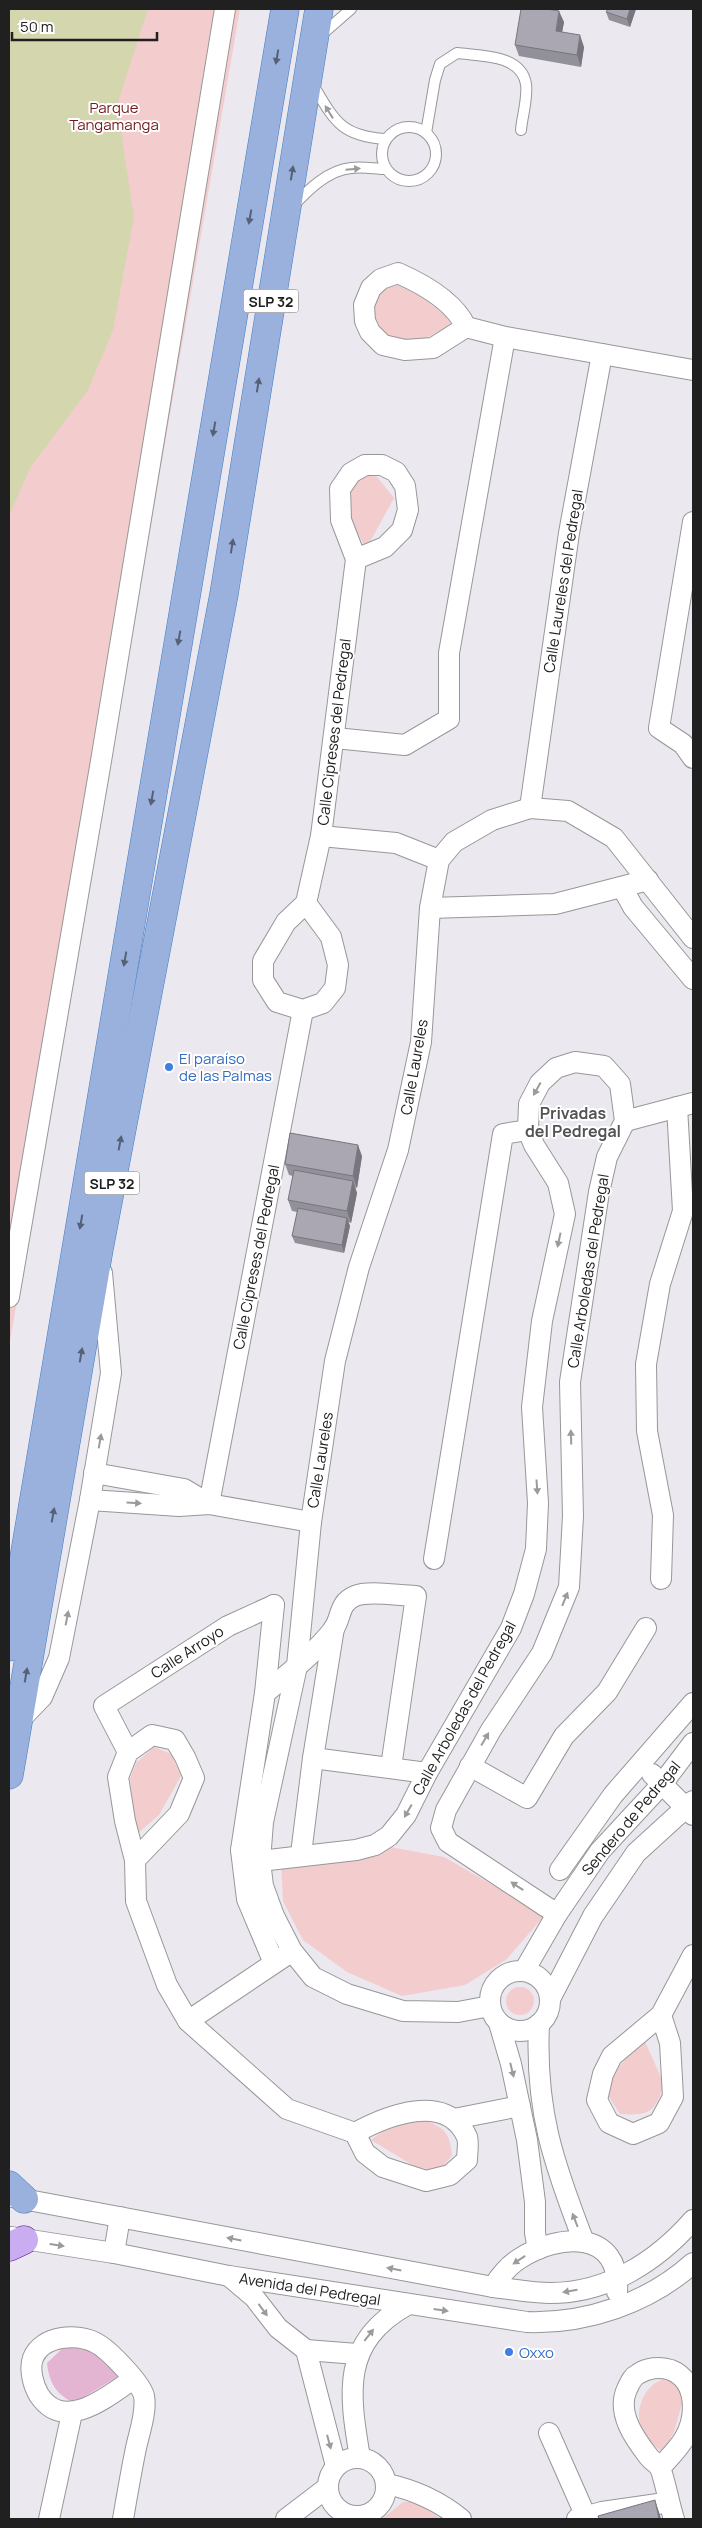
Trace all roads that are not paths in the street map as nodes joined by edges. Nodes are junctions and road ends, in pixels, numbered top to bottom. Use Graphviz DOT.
graph roads {
  1 [pos="225,9"];
  2 [pos="285,9"];
  3 [pos="319,9"];
  4 [pos="351,9"];
  5 [pos="314,42"];
  6 [pos="308,76"];
  7 [pos="520,130"];
  8 [pos="426,133"];
  9 [pos="385,139"];
  10 [pos="386,169"];
  11 [pos="286,214"];
  12 [pos="466,327"];
  13 [pos="506,337"];
  14 [pos="602,354"];
  15 [pos="693,370"];
  16 [pos="693,522"];
  17 [pos="691,550"];
  18 [pos="356,559"];
  19 [pos="335,738"];
  20 [pos="693,758"];
  21 [pos="530,808"];
  22 [pos="321,836"];
  23 [pos="439,860"];
  24 [pos="648,880"];
  25 [pos="622,887"];
  26 [pos="306,903"];
  27 [pos="430,908"];
  28 [pos="693,938"];
  29 [pos="693,979"];
  30 [pos="303,1010"];
  31 [pos="685,1105"];
  32 [pos="625,1121"];
  33 [pos="528,1130"];
  34 [pos="99,1249"];
  35 [pos="9,1297"];
  36 [pos="94,1473"];
  37 [pos="90,1500"];
  38 [pos="209,1504"];
  39 [pos="311,1522"];
  40 [pos="434,1560"];
  41 [pos="660,1578"];
  42 [pos="334,1628"];
  43 [pos="646,1628"];
  44 [pos="9,1648"];
  45 [pos="298,1666"];
  46 [pos="265,1693"];
  47 [pos="693,1703"];
  48 [pos="17,1723"];
  49 [pos="693,1743"];
  50 [pos="128,1752"];
  51 [pos="313,1758"];
  52 [pos="642,1764"];
  53 [pos="470,1766"];
  54 [pos="391,1767"];
  55 [pos="427,1774"];
  56 [pos="9,1775"];
  57 [pos="662,1784"];
  58 [pos="691,1808"];
  59 [pos="617,1832"];
  60 [pos="583,1837"];
  61 [pos="241,1850"];
  62 [pos="600,1851"];
  63 [pos="636,1853"];
  64 [pos="301,1854"];
  65 [pos="135,1860"];
  66 [pos="260,1861"];
  67 [pos="560,1870"];
  68 [pos="557,1914"];
  69 [pos="292,1951"];
  70 [pos="693,1956"];
  71 [pos="274,1963"];
  72 [pos="524,1971"];
  73 [pos="550,1999"];
  74 [pos="494,2014"];
  75 [pos="661,2015"];
  76 [pos="188,2021"];
  77 [pos="540,2024"];
  78 [pos="520,2106"];
  79 [pos="454,2119"];
  80 [pos="355,2133"];
  81 [pos="547,2136"];
  82 [pos="527,2140"];
  83 [pos="14,2194"];
  84 [pos="120,2217"];
  85 [pos="693,2220"];
  86 [pos="14,2241"];
  87 [pos="584,2242"];
  88 [pos="538,2249"];
  89 [pos="114,2253"];
  90 [pos="693,2263"];
  91 [pos="229,2276"];
  92 [pos="618,2279"];
  93 [pos="493,2287"];
  94 [pos="407,2305"];
  95 [pos="612,2308"];
  96 [pos="306,2350"];
  97 [pos="357,2354"];
  98 [pos="133,2379"];
  99 [pos="72,2413"];
  100 [pos="352,2413"];
  101 [pos="323,2416"];
  102 [pos="549,2433"];
  103 [pos="360,2458"];
  104 [pos="336,2466"];
  105 [pos="660,2468"];
  106 [pos="387,2484"];
  107 [pos="328,2487"];
  108 [pos="671,2511"];
  109 [pos="583,2518"];
  110 [pos="48,2519"];
  111 [pos="123,2519"];
  112 [pos="286,2519"];
  113 [pos="460,2519"];
  1 -- 35 [label="street"];
  2 -- 44 [label="highway, SLP 32, one-way"];
  3 -- 5 [label="highway, SLP 32"];
  4 -- 5 [label="lane"];
  5 -- 6 [label="highway, SLP 32"];
  9 -- 6 [label="lane, one-way"];
  11 -- 6 [label="highway, SLP 32, one-way"];
  7 -- 8 [label="lane"];
  8 -- 9 [label="lane"];
  8 -- 10 [label="lane"];
  9 -- 10 [label="lane"];
  11 -- 10 [label="lane, one-way"];
  34 -- 11 [label="highway, SLP 32, one-way"];
  12 -- 12 [label="street"];
  12 -- 13 [label="street"];
  13 -- 14 [label="street"];
  13 -- 19 [label="street"];
  14 -- 15 [label="street"];
  14 -- 21 [label="street, Calle Laureles del Pedregal"];
  16 -- 17 [label="street"];
  17 -- 20 [label="street"];
  18 -- 18 [label="street, Calle Cipreses del Pedregal"];
  18 -- 19 [label="street, Calle Cipreses del Pedregal"];
  19 -- 22 [label="street, Calle Cipreses del Pedregal"];
  21 -- 23 [label="street"];
  21 -- 24 [label="street"];
  22 -- 23 [label="street"];
  22 -- 26 [label="street, Calle Cipreses del Pedregal"];
  23 -- 27 [label="street, Calle Laureles"];
  24 -- 25 [label="street"];
  24 -- 28 [label="street"];
  25 -- 27 [label="street"];
  25 -- 29 [label="street"];
  26 -- 30 [label="street"];
  26 -- 30 [label="street"];
  27 -- 39 [label="street, Calle Laureles"];
  30 -- 38 [label="street, Calle Cipreses del Pedregal"];
  31 -- 32 [label="street"];
  31 -- 41 [label="street"];
  32 -- 33 [label="street, Calle Arboledas del Pedregal, one-way"];
  53 -- 32 [label="street, Calle Arboledas del Pedregal, one-way"];
  33 -- 40 [label="street"];
  33 -- 55 [label="street, Calle Arboledas del Pedregal, one-way"];
  36 -- 34 [label="street, one-way"];
  48 -- 34 [label="highway, SLP 32, one-way"];
  36 -- 37 [label="street"];
  36 -- 38 [label="street"];
  37 -- 38 [label="street, one-way"];
  48 -- 37 [label="street, one-way"];
  38 -- 39 [label="street"];
  39 -- 45 [label="street, Calle Laureles"];
  42 -- 45 [label="street"];
  42 -- 51 [label="street"];
  42 -- 54 [label="street"];
  43 -- 53 [label="street"];
  45 -- 46 [label="street"];
  45 -- 66 [label="street, Calle Laureles"];
  46 -- 50 [label="street, Calle Arroyo"];
  46 -- 61 [label="street"];
  47 -- 52 [label="street"];
  48 -- 56 [label="highway, SLP 32"];
  49 -- 57 [label="street, Sendero de Pedregal"];
  50 -- 65 [label="street"];
  50 -- 65 [label="street"];
  51 -- 54 [label="street"];
  51 -- 64 [label="street"];
  52 -- 57 [label="street"];
  52 -- 60 [label="street"];
  68 -- 53 [label="street, Calle Arboledas del Pedregal, one-way"];
  54 -- 55 [label="street"];
  55 -- 64 [label="street, Calle Arboledas del Pedregal, one-way"];
  57 -- 58 [label="street"];
  57 -- 59 [label="street, Sendero de Pedregal"];
  58 -- 63 [label="street"];
  59 -- 62 [label="street, Sendero de Pedregal"];
  59 -- 63 [label="street"];
  60 -- 62 [label="street"];
  60 -- 67 [label="street"];
  61 -- 66 [label="street"];
  61 -- 71 [label="street"];
  62 -- 68 [label="street, Sendero de Pedregal"];
  63 -- 73 [label="street"];
  64 -- 66 [label="street, Calle Arboledas del Pedregal"];
  65 -- 76 [label="street"];
  66 -- 69 [label="street, Calle Laureles"];
  68 -- 72 [label="street, Sendero de Pedregal"];
  69 -- 71 [label="street"];
  69 -- 74 [label="street, Calle Laureles"];
  70 -- 75 [label="street"];
  71 -- 76 [label="street"];
  72 -- 73 [label="street"];
  72 -- 74 [label="street"];
  73 -- 77 [label="street"];
  74 -- 77 [label="street"];
  74 -- 78 [label="street, one-way"];
  75 -- 75 [label="street"];
  76 -- 80 [label="street"];
  77 -- 81 [label="street"];
  78 -- 79 [label="street"];
  78 -- 82 [label="street"];
  79 -- 80 [label="street"];
  79 -- 80 [label="street"];
  81 -- 82 [label="street"];
  87 -- 81 [label="street, one-way"];
  82 -- 88 [label="street"];
  83 -- 84 [label="street"];
  84 -- 89 [label="street"];
  93 -- 84 [label="street, one-way"];
  85 -- 92 [label="street"];
  86 -- 89 [label="street, Avenida del Pedregal, one-way"];
  87 -- 88 [label="street"];
  87 -- 92 [label="street"];
  88 -- 93 [label="street, one-way"];
  89 -- 91 [label="street, Avenida del Pedregal"];
  90 -- 95 [label="street, Avenida del Pedregal"];
  91 -- 94 [label="street, Avenida del Pedregal"];
  91 -- 96 [label="street, one-way"];
  92 -- 93 [label="street, one-way"];
  92 -- 95 [label="street"];
  94 -- 95 [label="street, Avenida del Pedregal, one-way"];
  97 -- 94 [label="street, one-way"];
  96 -- 97 [label="street"];
  96 -- 101 [label="street"];
  97 -- 100 [label="street"];
  98 -- 99 [label="street"];
  98 -- 99 [label="street"];
  98 -- 111 [label="street"];
  99 -- 110 [label="street"];
  100 -- 101 [label="street"];
  100 -- 103 [label="street"];
  101 -- 104 [label="street, one-way"];
  102 -- 109 [label="street"];
  103 -- 104 [label="street"];
  103 -- 106 [label="street"];
  104 -- 107 [label="street"];
  105 -- 105 [label="street"];
  105 -- 108 [label="street"];
  106 -- 107 [label="street"];
  106 -- 113 [label="street"];
  107 -- 112 [label="street"];
  108 -- 109 [label="street"];
}
